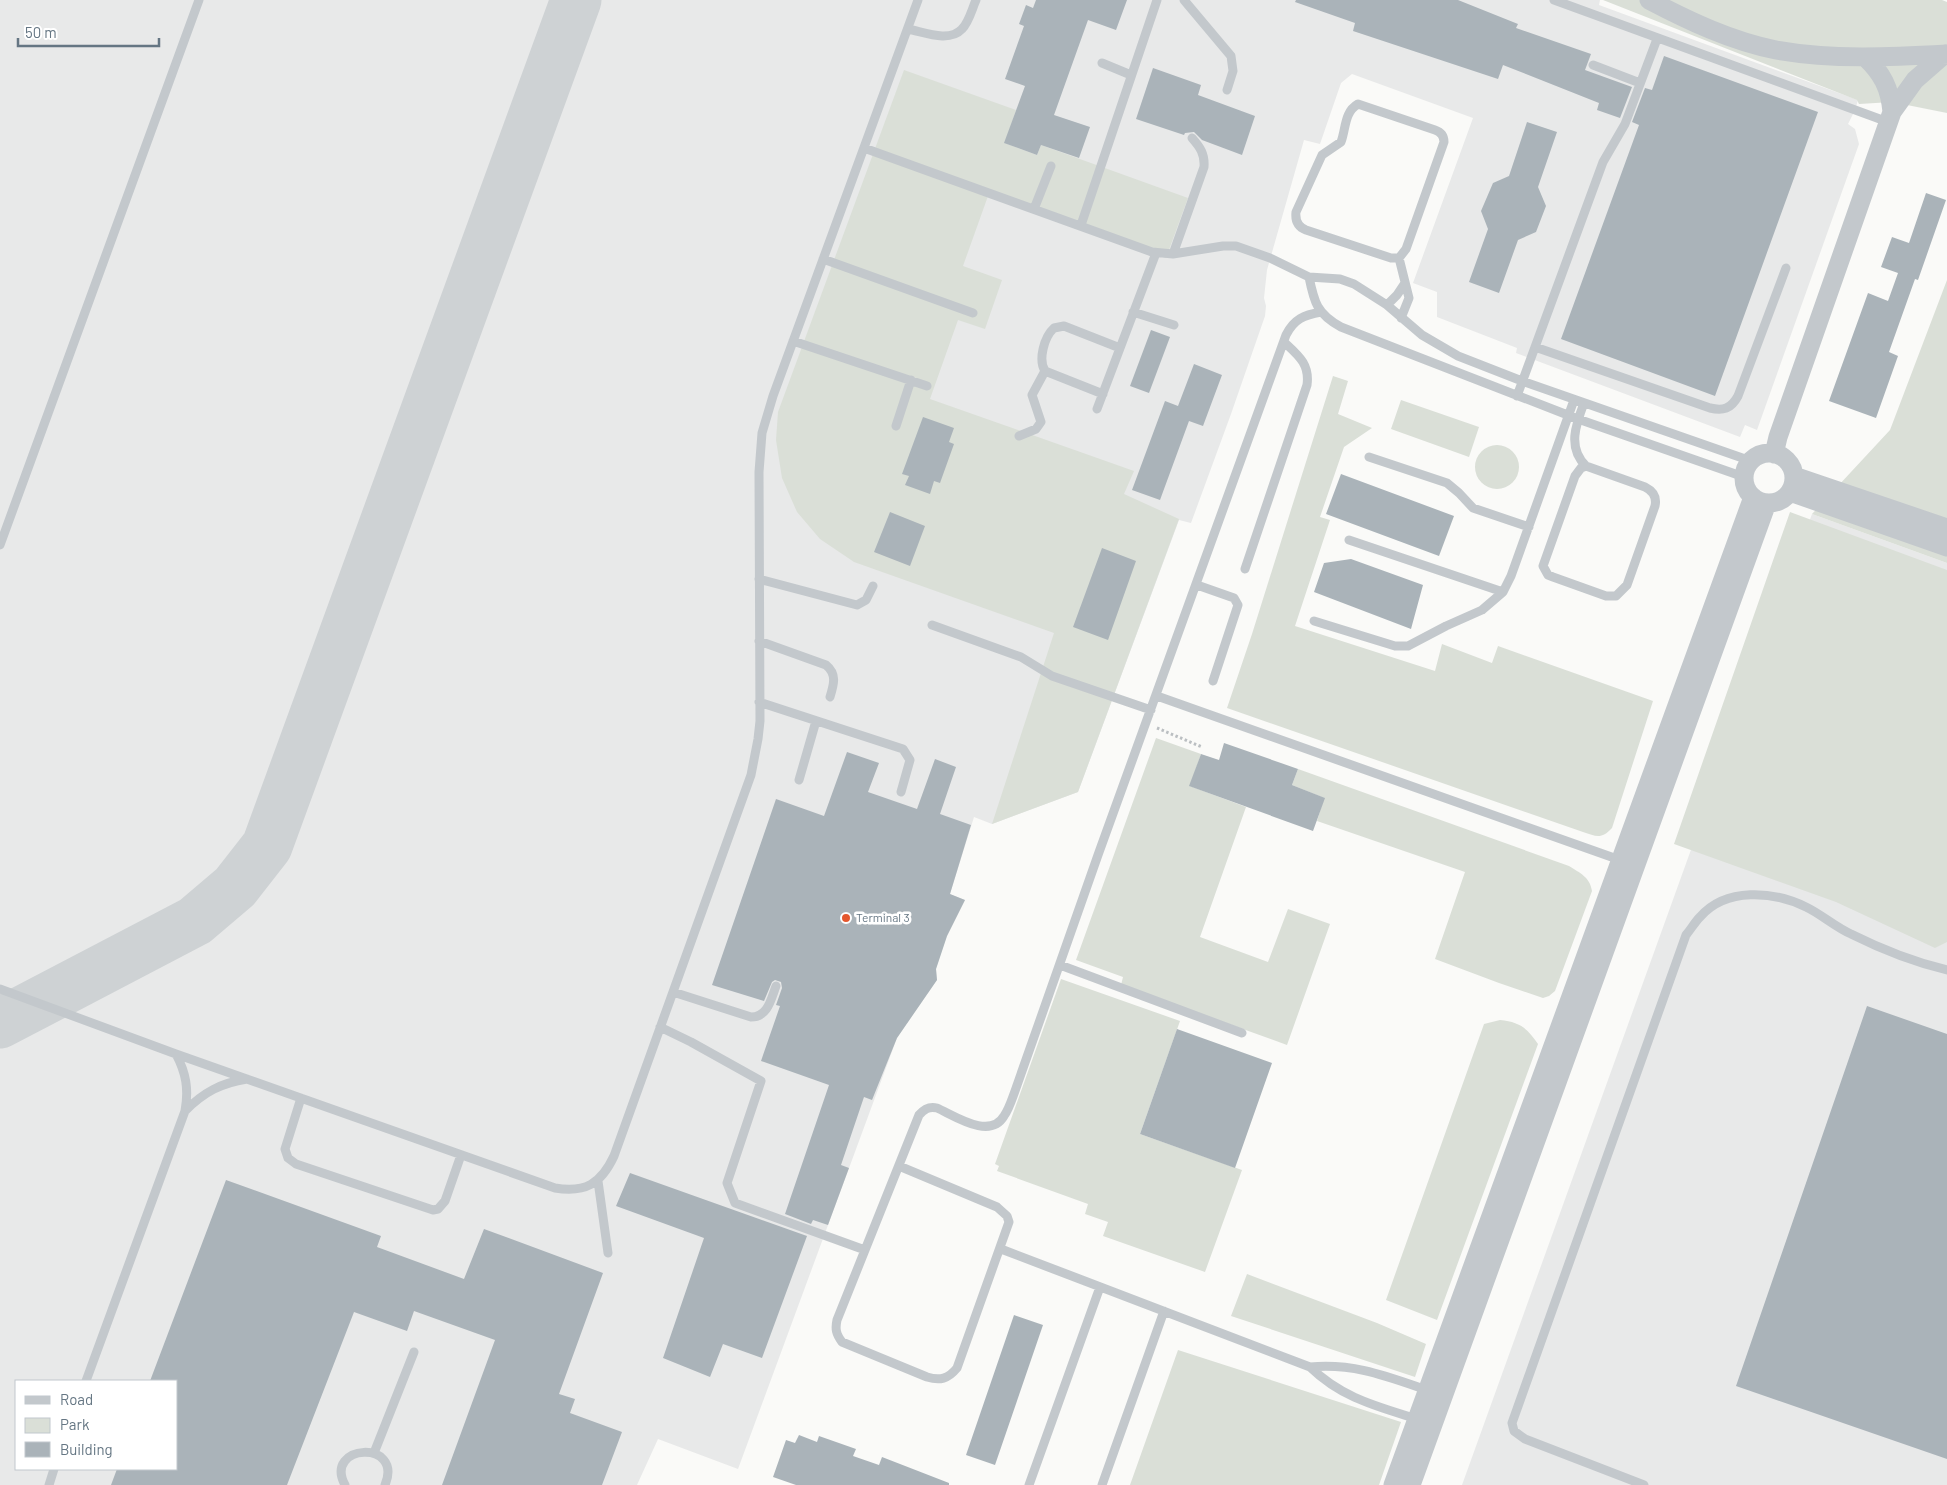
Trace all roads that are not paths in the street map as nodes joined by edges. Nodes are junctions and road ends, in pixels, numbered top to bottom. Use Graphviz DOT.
graph roads {
  1 [pos="199,0"];
  2 [pos="918,0"];
  3 [pos="976,0"];
  4 [pos="1157,0"];
  5 [pos="1184,0"];
  6 [pos="1554,0"];
  7 [pos="1649,0"];
  8 [pos="908,28"];
  9 [pos="1657,39"];
  10 [pos="1946,54"];
  11 [pos="1865,57"];
  12 [pos="1102,64"];
  13 [pos="1593,65"];
  14 [pos="1132,75"];
  15 [pos="1640,83"];
  16 [pos="1228,90"];
  17 [pos="1890,117"];
  18 [pos="1192,138"];
  19 [pos="864,148"];
  20 [pos="1051,166"];
  21 [pos="1034,209"];
  22 [pos="1081,226"];
  23 [pos="1156,253"];
  24 [pos="1173,254"];
  25 [pos="1399,258"];
  26 [pos="823,259"];
  27 [pos="1786,268"];
  28 [pos="1309,277"];
  29 [pos="1405,283"];
  30 [pos="1386,305"];
  31 [pos="1134,312"];
  32 [pos="1321,312"];
  33 [pos="973,314"];
  34 [pos="1401,318"];
  35 [pos="1174,325"];
  36 [pos="793,341"];
  37 [pos="1284,342"];
  38 [pos="1534,347"];
  39 [pos="1120,348"];
  40 [pos="1045,371"];
  41 [pos="911,380"];
  42 [pos="1522,381"];
  43 [pos="927,386"];
  44 [pos="1103,394"];
  45 [pos="1517,396"];
  46 [pos="1574,400"];
  47 [pos="1584,403"];
  48 [pos="1097,409"];
  49 [pos="1568,416"];
  50 [pos="1578,420"];
  51 [pos="896,426"];
  52 [pos="1019,436"];
  53 [pos="1774,454"];
  54 [pos="1369,457"];
  55 [pos="1586,466"];
  56 [pos="1747,469"];
  57 [pos="1792,484"];
  58 [pos="1760,500"];
  59 [pos="1529,528"];
  60 [pos="1947,528"];
  61 [pos="1349,540"];
  62 [pos="0,545"];
  63 [pos="1947,547"];
  64 [pos="1245,569"];
  65 [pos="759,579"];
  66 [pos="1197,585"];
  67 [pos="873,586"];
  68 [pos="1502,592"];
  69 [pos="1314,621"];
  70 [pos="932,625"];
  71 [pos="759,641"];
  72 [pos="1213,682"];
  73 [pos="1157,696"];
  74 [pos="830,697"];
  75 [pos="759,702"];
  76 [pos="1151,710"];
  77 [pos="816,721"];
  78 [pos="799,780"];
  79 [pos="901,792"];
  80 [pos="1628,862"];
  81 [pos="1060,965"];
  82 [pos="1947,970"];
  83 [pos="776,986"];
  84 [pos="0,989"];
  85 [pos="673,992"];
  86 [pos="660,1027"];
  87 [pos="1242,1033"];
  88 [pos="176,1054"];
  89 [pos="248,1078"];
  90 [pos="301,1098"];
  91 [pos="185,1111"];
  92 [pos="460,1154"];
  93 [pos="899,1166"];
  94 [pos="598,1181"];
  95 [pos="1001,1248"];
  96 [pos="865,1250"];
  97 [pos="608,1253"];
  98 [pos="1100,1287"];
  99 [pos="1164,1311"];
  100 [pos="414,1352"];
  101 [pos="1310,1367"];
  102 [pos="86,1380"];
  103 [pos="1435,1393"];
  104 [pos="1425,1421"];
  105 [pos="374,1453"];
  106 [pos="54,1470"];
  107 [pos="48,1485"];
  108 [pos="345,1485"];
  109 [pos="385,1485"];
  110 [pos="1029,1485"];
  111 [pos="1102,1485"];
  112 [pos="1393,1485"];
  113 [pos="1412,1485"];
  114 [pos="1644,1485"];
  1 -- 62 [label="lane"];
  2 -- 8 [label="lane"];
  3 -- 8 [label="lane"];
  4 -- 14 [label="lane"];
  5 -- 16 [label="lane"];
  6 -- 9 [label="lane"];
  7 -- 11 [label="street"];
  8 -- 19 [label="lane"];
  9 -- 15 [label="lane"];
  9 -- 17 [label="lane"];
  10 -- 11 [label="street"];
  10 -- 17 [label="street"];
  11 -- 17 [label="street"];
  12 -- 14 [label="lane"];
  13 -- 15 [label="lane"];
  14 -- 22 [label="lane"];
  15 -- 38 [label="lane"];
  17 -- 53 [label="street"];
  18 -- 24 [label="lane"];
  19 -- 21 [label="lane"];
  19 -- 26 [label="lane"];
  20 -- 21 [label="lane"];
  21 -- 22 [label="lane"];
  22 -- 23 [label="lane"];
  23 -- 24 [label="lane"];
  23 -- 31 [label="lane"];
  24 -- 28 [label="lane"];
  25 -- 25 [label="lane"];
  25 -- 29 [label="lane"];
  26 -- 33 [label="lane"];
  26 -- 36 [label="lane"];
  27 -- 38 [label="lane"];
  28 -- 30 [label="lane"];
  28 -- 32 [label="lane"];
  29 -- 30 [label="lane"];
  29 -- 34 [label="lane"];
  30 -- 34 [label="lane"];
  31 -- 35 [label="lane"];
  31 -- 39 [label="lane"];
  32 -- 37 [label="lane"];
  32 -- 45 [label="lane"];
  34 -- 42 [label="lane"];
  36 -- 41 [label="lane"];
  36 -- 65 [label="lane"];
  37 -- 64 [label="lane"];
  37 -- 66 [label="lane"];
  38 -- 42 [label="lane"];
  39 -- 40 [label="lane"];
  39 -- 44 [label="lane"];
  40 -- 44 [label="lane"];
  40 -- 52 [label="lane"];
  41 -- 43 [label="lane"];
  41 -- 51 [label="lane"];
  42 -- 45 [label="lane"];
  42 -- 46 [label="lane"];
  44 -- 48 [label="lane"];
  45 -- 49 [label="lane"];
  46 -- 47 [label="lane"];
  46 -- 49 [label="lane"];
  47 -- 50 [label="lane"];
  47 -- 56 [label="lane"];
  49 -- 50 [label="lane"];
  49 -- 59 [label="lane"];
  50 -- 55 [label="lane"];
  50 -- 56 [label="lane"];
  53 -- 56 [label="street"];
  53 -- 57 [label="street"];
  54 -- 59 [label="lane"];
  55 -- 55 [label="lane"];
  56 -- 58 [label="street"];
  57 -- 58 [label="street"];
  57 -- 60 [label="street"];
  57 -- 63 [label="street"];
  58 -- 80 [label="street"];
  59 -- 68 [label="lane"];
  61 -- 68 [label="lane"];
  65 -- 67 [label="lane"];
  65 -- 71 [label="lane"];
  66 -- 72 [label="lane"];
  66 -- 73 [label="lane"];
  68 -- 69 [label="lane"];
  70 -- 76 [label="lane"];
  71 -- 74 [label="lane"];
  71 -- 75 [label="lane"];
  73 -- 76 [label="lane"];
  73 -- 80 [label="lane"];
  75 -- 77 [label="lane"];
  75 -- 85 [label="lane"];
  76 -- 81 [label="lane"];
  77 -- 78 [label="lane"];
  77 -- 79 [label="lane"];
  80 -- 103 [label="street"];
  81 -- 87 [label="lane"];
  81 -- 93 [label="lane"];
  82 -- 114 [label="lane"];
  83 -- 85 [label="lane"];
  84 -- 88 [label="lane"];
  85 -- 86 [label="lane"];
  86 -- 94 [label="lane"];
  86 -- 96 [label="lane"];
  88 -- 89 [label="lane"];
  88 -- 91 [label="lane"];
  89 -- 90 [label="lane"];
  89 -- 91 [label="lane"];
  90 -- 92 [label="lane"];
  90 -- 92 [label="lane"];
  91 -- 102 [label="lane"];
  92 -- 94 [label="lane"];
  93 -- 95 [label="lane"];
  93 -- 96 [label="lane"];
  94 -- 97 [label="lane"];
  95 -- 96 [label="lane"];
  95 -- 98 [label="lane"];
  98 -- 99 [label="lane"];
  98 -- 110 [label="lane"];
  99 -- 101 [label="lane"];
  99 -- 111 [label="lane"];
  100 -- 105 [label="lane"];
  101 -- 103 [label="lane"];
  101 -- 104 [label="lane"];
  103 -- 104 [label="street"];
  104 -- 112 [label="street"];
  104 -- 113 [label="street"];
  105 -- 108 [label="lane"];
  105 -- 109 [label="lane"];
  106 -- 107 [label="lane"];
}
